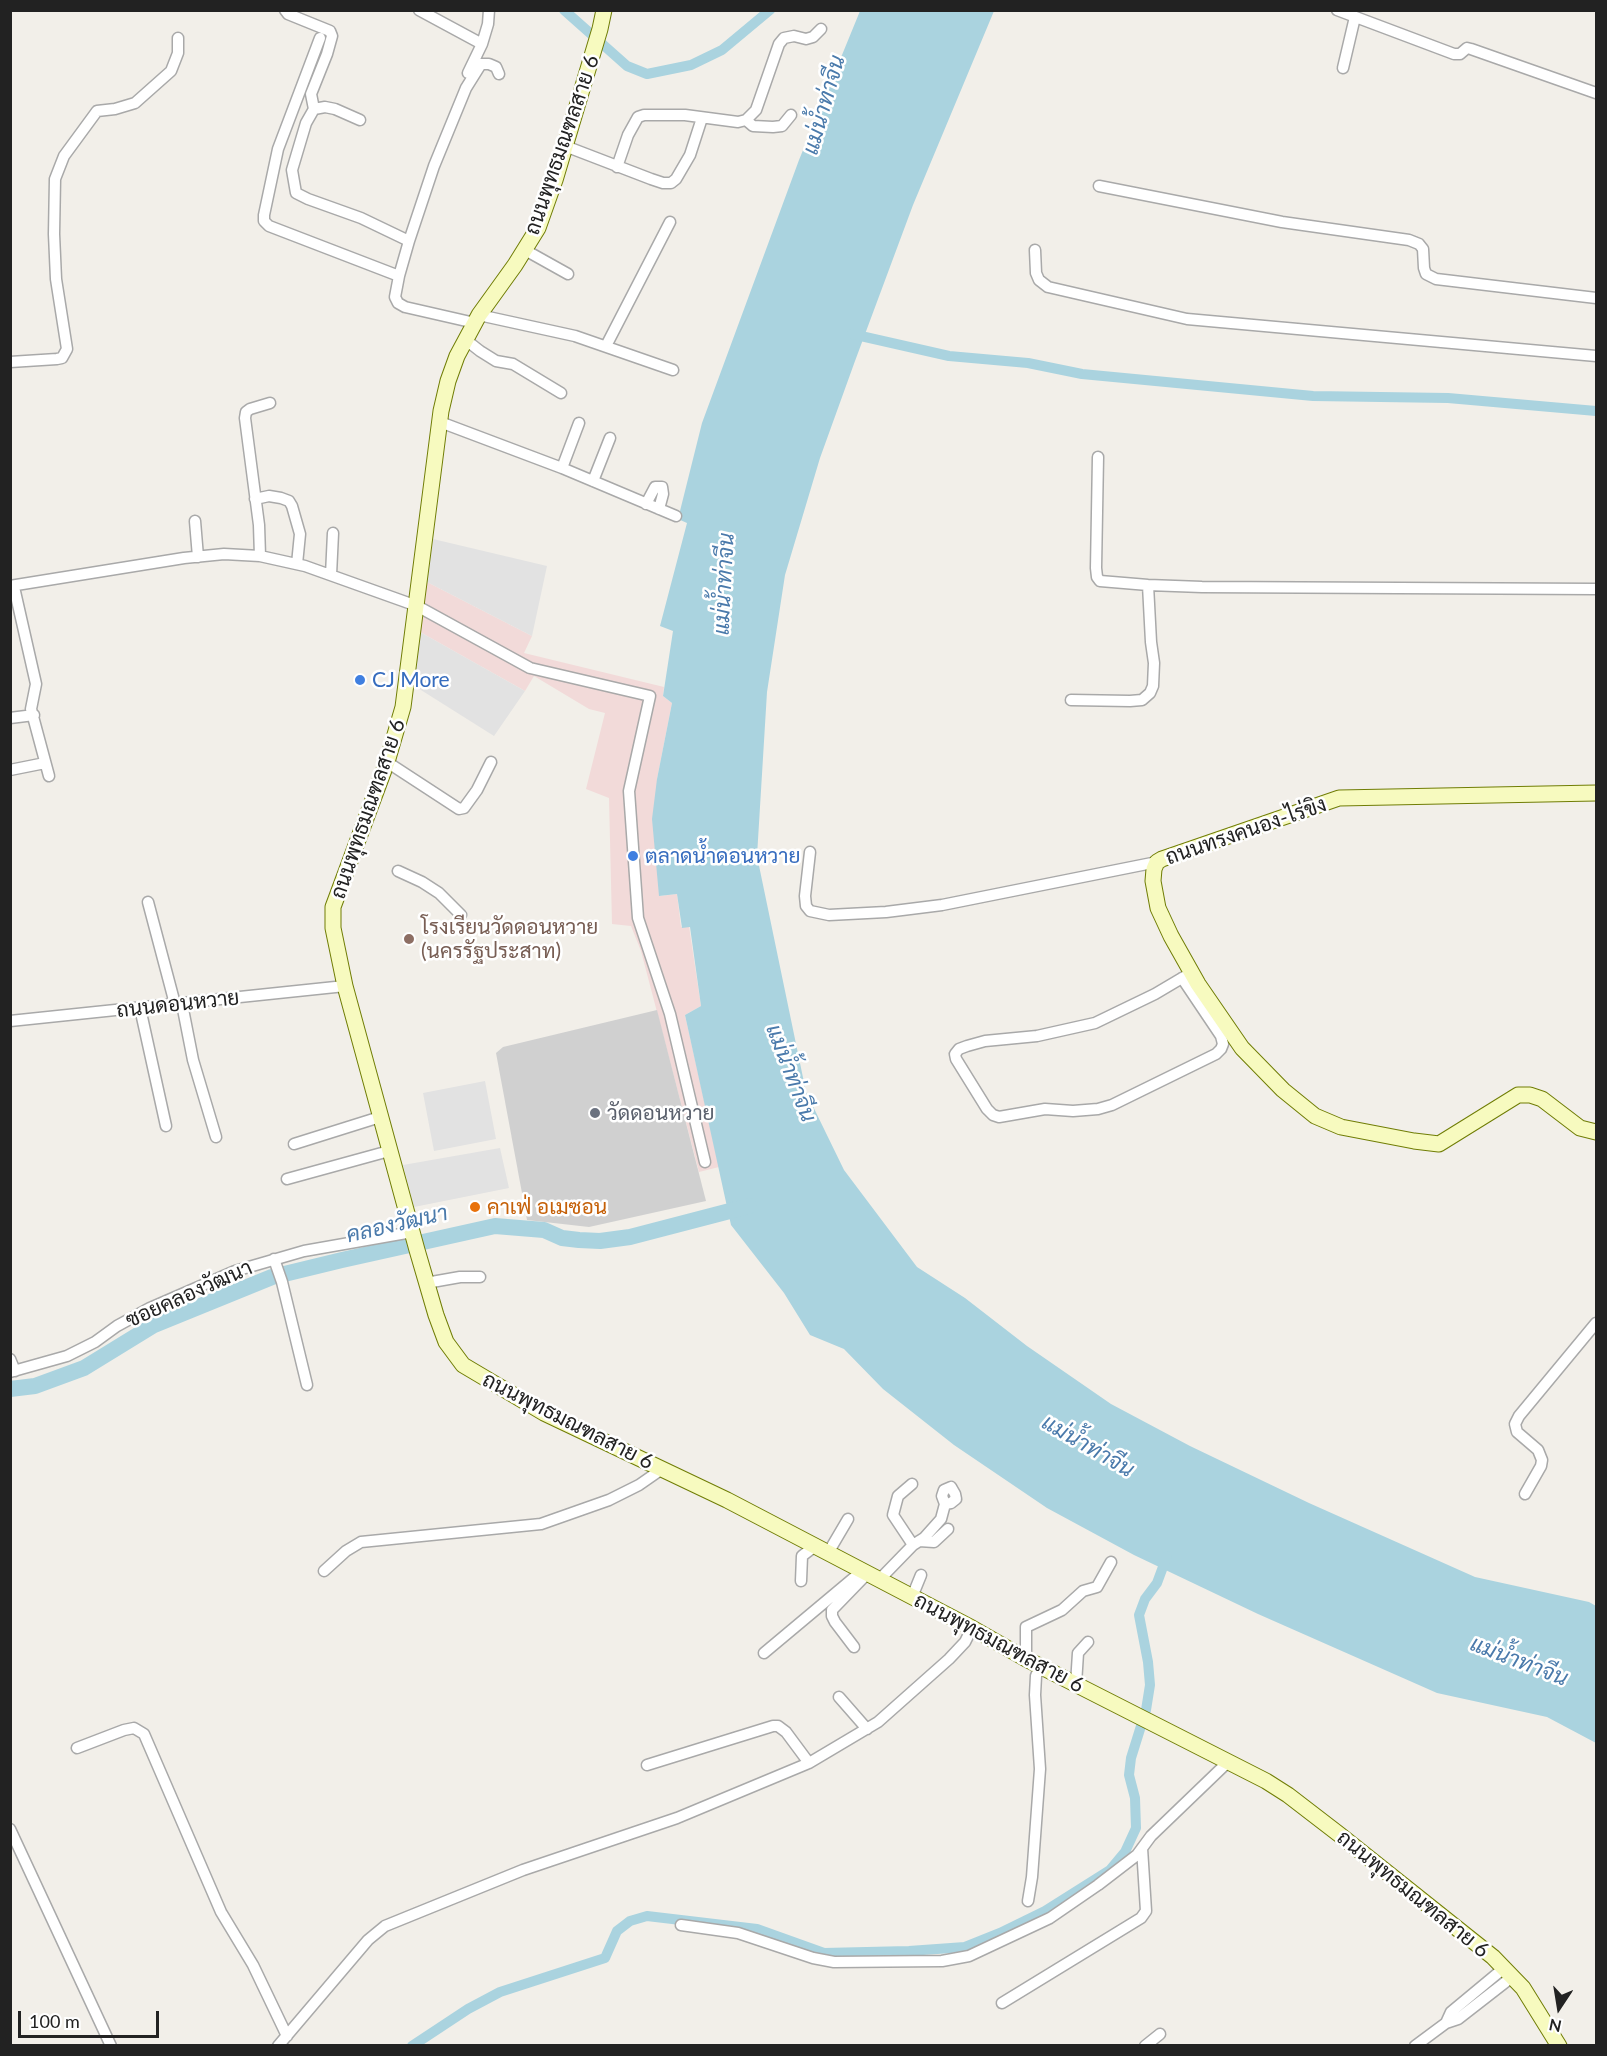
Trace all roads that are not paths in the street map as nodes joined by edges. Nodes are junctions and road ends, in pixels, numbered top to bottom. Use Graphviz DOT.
graph roads {
  1 [pos="285,10"];
  2 [pos="419,10"];
  3 [pos="489,10"];
  4 [pos="604,10"];
  5 [pos="1337,10"];
  6 [pos="1355,17"];
  7 [pos="820,29"];
  8 [pos="178,38"];
  9 [pos="320,38"];
  10 [pos="482,44"];
  11 [pos="1343,68"];
  12 [pos="499,74"];
  13 [pos="466,87"];
  14 [pos="1596,93"];
  15 [pos="314,109"];
  16 [pos="791,115"];
  17 [pos="702,118"];
  18 [pos="360,120"];
  19 [pos="746,120"];
  20 [pos="564,146"];
  21 [pos="617,167"];
  22 [pos="1099,186"];
  23 [pos="670,222"];
  24 [pos="409,241"];
  25 [pos="525,249"];
  26 [pos="1035,250"];
  27 [pos="568,274"];
  28 [pos="399,276"];
  29 [pos="1596,298"];
  30 [pos="477,319"];
  31 [pos="466,340"];
  32 [pos="606,346"];
  33 [pos="1596,356"];
  34 [pos="10,362"];
  35 [pos="673,370"];
  36 [pos="561,393"];
  37 [pos="270,403"];
  38 [pos="440,422"];
  39 [pos="579,423"];
  40 [pos="610,438"];
  41 [pos="1098,457"];
  42 [pos="562,468"];
  43 [pos="593,481"];
  44 [pos="255,499"];
  45 [pos="646,504"];
  46 [pos="659,509"];
  47 [pos="676,516"];
  48 [pos="195,521"];
  49 [pos="333,533"];
  50 [pos="260,556"];
  51 [pos="198,557"];
  52 [pos="297,564"];
  53 [pos="331,575"];
  54 [pos="1148,585"];
  55 [pos="12,587"];
  56 [pos="1596,589"];
  57 [pos="417,606"];
  58 [pos="1071,700"];
  59 [pos="34,715"];
  60 [pos="10,718"];
  61 [pos="387,762"];
  62 [pos="491,762"];
  63 [pos="45,763"];
  64 [pos="10,770"];
  65 [pos="49,776"];
  66 [pos="1596,793"];
  67 [pos="810,852"];
  68 [pos="1157,862"];
  69 [pos="398,871"];
  70 [pos="148,902"];
  71 [pos="461,915"];
  72 [pos="1187,976"];
  73 [pos="345,986"];
  74 [pos="179,1004"];
  75 [pos="140,1008"];
  76 [pos="10,1021"];
  77 [pos="380,1117"];
  78 [pos="166,1126"];
  79 [pos="1596,1132"];
  80 [pos="216,1137"];
  81 [pos="294,1144"];
  82 [pos="389,1151"];
  83 [pos="705,1162"];
  84 [pos="287,1179"];
  85 [pos="414,1241"];
  86 [pos="274,1259"];
  87 [pos="480,1276"];
  88 [pos="426,1283"];
  89 [pos="1596,1323"];
  90 [pos="10,1359"];
  91 [pos="13,1372"];
  92 [pos="307,1386"];
  93 [pos="662,1469"];
  94 [pos="912,1484"];
  95 [pos="1525,1494"];
  96 [pos="945,1504"];
  97 [pos="848,1519"];
  98 [pos="948,1529"];
  99 [pos="916,1543"];
  100 [pos="822,1549"];
  101 [pos="1112,1562"];
  102 [pos="324,1571"];
  103 [pos="870,1575"];
  104 [pos="921,1575"];
  105 [pos="801,1581"];
  106 [pos="912,1597"];
  107 [pos="972,1628"];
  108 [pos="1088,1642"];
  109 [pos="854,1647"];
  110 [pos="764,1653"];
  111 [pos="1033,1662"];
  112 [pos="1076,1684"];
  113 [pos="839,1697"];
  114 [pos="867,1729"];
  115 [pos="77,1748"];
  116 [pos="1229,1761"];
  117 [pos="809,1763"];
  118 [pos="647,1765"];
  119 [pos="10,1829"];
  120 [pos="1142,1848"];
  121 [pos="1028,1901"];
  122 [pos="681,1925"];
  123 [pos="1508,1973"];
  124 [pos="1002,2003"];
  125 [pos="1160,2034"];
  126 [pos="287,2036"];
  127 [pos="111,2046"];
  128 [pos="278,2046"];
  129 [pos="1145,2046"];
  130 [pos="1415,2046"];
  131 [pos="1559,2046"];
  1 -- 15 [label="street"];
  2 -- 10 [label="street"];
  3 -- 10 [label="street"];
  4 -- 20 [label="main road, ถนนพุทธมณฑลสาย 6"];
  5 -- 6 [label="street"];
  6 -- 11 [label="street"];
  6 -- 14 [label="street"];
  7 -- 19 [label="street"];
  8 -- 34 [label="street"];
  9 -- 28 [label="street"];
  10 -- 13 [label="street"];
  12 -- 13 [label="street"];
  13 -- 24 [label="street"];
  15 -- 18 [label="street"];
  15 -- 24 [label="street"];
  16 -- 19 [label="street"];
  17 -- 19 [label="street"];
  17 -- 21 [label="street"];
  17 -- 21 [label="street"];
  20 -- 21 [label="street"];
  20 -- 25 [label="main road, ถนนพุทธมณฑลสาย 6"];
  22 -- 29 [label="street"];
  23 -- 32 [label="street"];
  24 -- 28 [label="street"];
  25 -- 27 [label="street"];
  25 -- 30 [label="main road, ถนนพุทธมณฑลสาย 6"];
  26 -- 33 [label="street"];
  28 -- 30 [label="street"];
  30 -- 31 [label="main road, ถนนพุทธมณฑลสาย 6"];
  30 -- 32 [label="street"];
  31 -- 36 [label="street"];
  31 -- 38 [label="main road, ถนนพุทธมณฑลสาย 6"];
  32 -- 35 [label="street"];
  37 -- 44 [label="street"];
  38 -- 42 [label="street"];
  38 -- 57 [label="main road, ถนนพุทธมณฑลสาย 6"];
  39 -- 42 [label="street"];
  40 -- 43 [label="street"];
  41 -- 54 [label="street"];
  42 -- 43 [label="street"];
  43 -- 45 [label="street"];
  44 -- 50 [label="street"];
  44 -- 52 [label="street"];
  45 -- 46 [label="street"];
  45 -- 46 [label="street"];
  46 -- 47 [label="street"];
  48 -- 51 [label="street"];
  49 -- 53 [label="street"];
  50 -- 51 [label="street"];
  50 -- 52 [label="street"];
  51 -- 55 [label="street"];
  52 -- 53 [label="street"];
  53 -- 57 [label="street"];
  54 -- 56 [label="street"];
  54 -- 58 [label="street"];
  55 -- 59 [label="street"];
  57 -- 61 [label="main road, ถนนพุทธมณฑลสาย 6"];
  57 -- 83 [label="street"];
  59 -- 60 [label="street"];
  59 -- 63 [label="street"];
  61 -- 62 [label="street"];
  61 -- 73 [label="main road, ถนนพุทธมณฑลสาย 6"];
  63 -- 64 [label="street"];
  63 -- 65 [label="street"];
  66 -- 68 [label="main road, ถนนทรงคนอง-ไร่ขิง"];
  67 -- 68 [label="street"];
  68 -- 72 [label="main road, ถนนทรงคนอง-ไร่ขิง"];
  69 -- 71 [label="street"];
  70 -- 74 [label="street"];
  72 -- 72 [label="street"];
  72 -- 79 [label="main road, ถนนทรงคนอง-ไร่ขิง"];
  73 -- 74 [label="street, ถนนดอนหวาย"];
  73 -- 77 [label="main road, ถนนพุทธมณฑลสาย 6"];
  74 -- 75 [label="street, ถนนดอนหวาย"];
  74 -- 80 [label="street"];
  75 -- 76 [label="street, ถนนดอนหวาย"];
  75 -- 78 [label="street"];
  77 -- 81 [label="street"];
  77 -- 82 [label="main road, ถนนพุทธมณฑลสาย 6"];
  82 -- 84 [label="street"];
  82 -- 85 [label="main road, ถนนพุทธมณฑลสาย 6"];
  85 -- 86 [label="street, ซอยคลองวัฒนา"];
  85 -- 88 [label="main road, ถนนพุทธมณฑลสาย 6"];
  86 -- 91 [label="street, ซอยคลองวัฒนา"];
  86 -- 92 [label="street"];
  87 -- 88 [label="street"];
  88 -- 93 [label="main road, ถนนพุทธมณฑลสาย 6"];
  89 -- 95 [label="street"];
  90 -- 91 [label="street"];
  93 -- 100 [label="main road, ถนนพุทธมณฑลสาย 6"];
  93 -- 102 [label="street"];
  94 -- 99 [label="street"];
  96 -- 99 [label="street"];
  97 -- 100 [label="street"];
  98 -- 99 [label="street"];
  99 -- 103 [label="street"];
  100 -- 103 [label="main road, ถนนพุทธมณฑลสาย 6"];
  100 -- 105 [label="street"];
  101 -- 111 [label="street"];
  103 -- 106 [label="main road, ถนนพุทธมณฑลสาย 6"];
  103 -- 109 [label="street"];
  103 -- 110 [label="street"];
  104 -- 106 [label="street"];
  106 -- 107 [label="main road, ถนนพุทธมณฑลสาย 6"];
  107 -- 111 [label="main road, ถนนพุทธมณฑลสาย 6"];
  107 -- 114 [label="street"];
  108 -- 112 [label="street"];
  111 -- 112 [label="main road, ถนนพุทธมณฑลสาย 6"];
  111 -- 121 [label="street"];
  112 -- 116 [label="main road, ถนนพุทธมณฑลสาย 6"];
  113 -- 114 [label="street"];
  114 -- 117 [label="street"];
  115 -- 126 [label="street"];
  116 -- 120 [label="street"];
  116 -- 123 [label="main road, ถนนพุทธมณฑลสาย 6"];
  117 -- 118 [label="street"];
  117 -- 126 [label="street"];
  119 -- 127 [label="street"];
  120 -- 122 [label="street"];
  120 -- 124 [label="street"];
  123 -- 130 [label="street"];
  123 -- 131 [label="main road, ถนนพุทธมณฑลสาย 6"];
  125 -- 129 [label="street"];
  126 -- 128 [label="street"];
}
